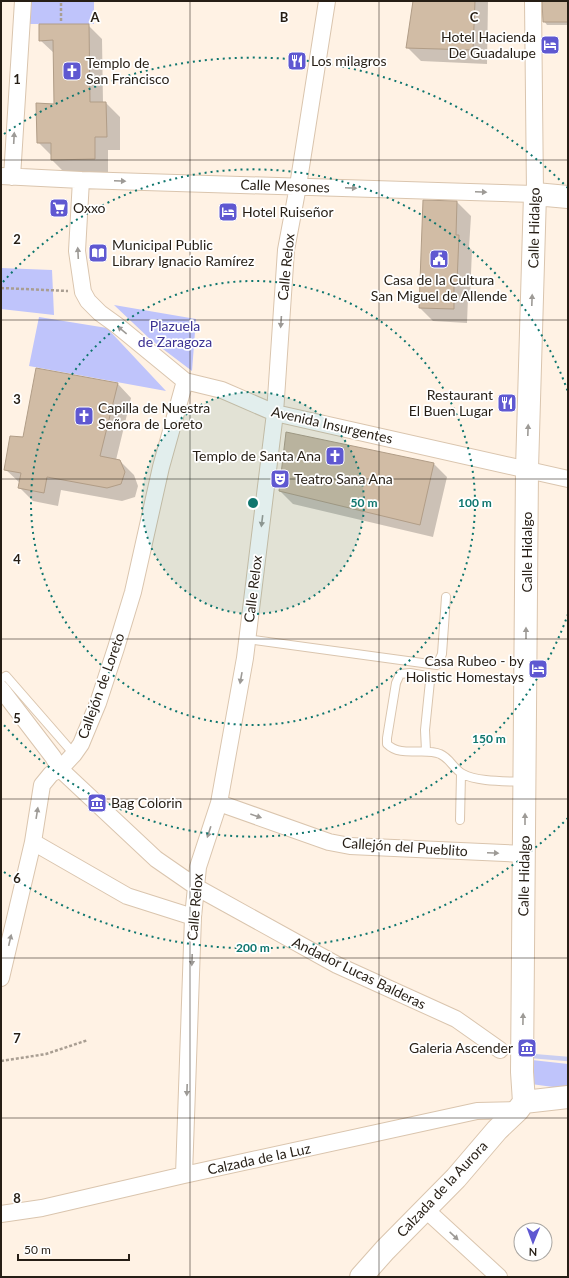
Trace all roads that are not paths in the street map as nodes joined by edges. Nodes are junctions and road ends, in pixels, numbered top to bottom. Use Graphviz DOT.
graph roads {
  1 [pos="23,1"];
  2 [pos="327,1"];
  3 [pos="533,1"];
  4 [pos="7,176"];
  5 [pos="81,180"];
  6 [pos="298,186"];
  7 [pos="535,194"];
  8 [pos="568,197"];
  9 [pos="185,381"];
  10 [pos="275,413"];
  11 [pos="527,469"];
  12 [pos="568,479"];
  13 [pos="446,597"];
  14 [pos="247,639"];
  15 [pos="1,679"];
  16 [pos="1,688"];
  17 [pos="426,751"];
  18 [pos="74,754"];
  19 [pos="60,769"];
  20 [pos="461,774"];
  21 [pos="525,782"];
  22 [pos="219,803"];
  23 [pos="460,820"];
  24 [pos="33,842"];
  25 [pos="525,854"];
  26 [pos="196,886"];
  27 [pos="193,917"];
  28 [pos="1,978"];
  29 [pos="500,1050"];
  30 [pos="568,1097"];
  31 [pos="521,1106"];
  32 [pos="184,1175"];
  33 [pos="425,1209"];
  34 [pos="1,1214"];
  35 [pos="361,1277"];
  36 [pos="499,1277"];
  4 -- 1 [label="street, one-way"];
  2 -- 6 [label="street, Calle Relox"];
  3 -- 7 [label="street, Calle Hidalgo"];
  4 -- 5 [label="street, Calle Mesones"];
  5 -- 6 [label="street, Calle Mesones, one-way"];
  9 -- 5 [label="street, Avenida Insurgentes, one-way"];
  6 -- 7 [label="street, Calle Mesones, one-way"];
  6 -- 10 [label="street, Calle Relox, one-way"];
  7 -- 8 [label="main road, Calle Mesones"];
  11 -- 7 [label="main road, Calle Hidalgo, one-way"];
  9 -- 10 [label="street, Avenida Insurgentes"];
  9 -- 18 [label="street, Callejón de Loreto"];
  10 -- 11 [label="street, Avenida Insurgentes"];
  10 -- 14 [label="street, Calle Relox, one-way"];
  11 -- 12 [label="street, Avenida Insurgentes"];
  21 -- 11 [label="main road, Calle Hidalgo, one-way"];
  13 -- 14 [label="lane"];
  14 -- 22 [label="street, Calle Relox, one-way"];
  15 -- 18 [label="lane"];
  16 -- 19 [label="street, Andador Lucas Balderas"];
  17 -- 17 [label="lane"];
  17 -- 20 [label="lane"];
  18 -- 19 [label="street, Callejón de Loreto"];
  24 -- 19 [label="street, Callejón de Loreto, one-way"];
  19 -- 26 [label="street, Andador Lucas Balderas"];
  20 -- 21 [label="lane"];
  20 -- 23 [label="lane"];
  25 -- 21 [label="main road, Calle Hidalgo, one-way"];
  22 -- 25 [label="street, Callejón del Pueblito, one-way"];
  22 -- 26 [label="street, Calle Relox, one-way"];
  24 -- 27 [label="street"];
  28 -- 24 [label="street, Callejón de Loreto, one-way"];
  31 -- 25 [label="main road, Calle Hidalgo, one-way"];
  26 -- 27 [label="street, Calle Relox"];
  26 -- 29 [label="street, Andador Lucas Balderas"];
  27 -- 32 [label="street, Calle Relox, one-way"];
  30 -- 31 [label="main road, Calzada de la Luz"];
  31 -- 32 [label="street, Calzada de la Luz"];
  31 -- 33 [label="main road, Calzada de la Aurora"];
  32 -- 34 [label="street, Calzada de la Luz"];
  33 -- 35 [label="main road, Calzada de la Aurora"];
  33 -- 36 [label="street, one-way"];
}
